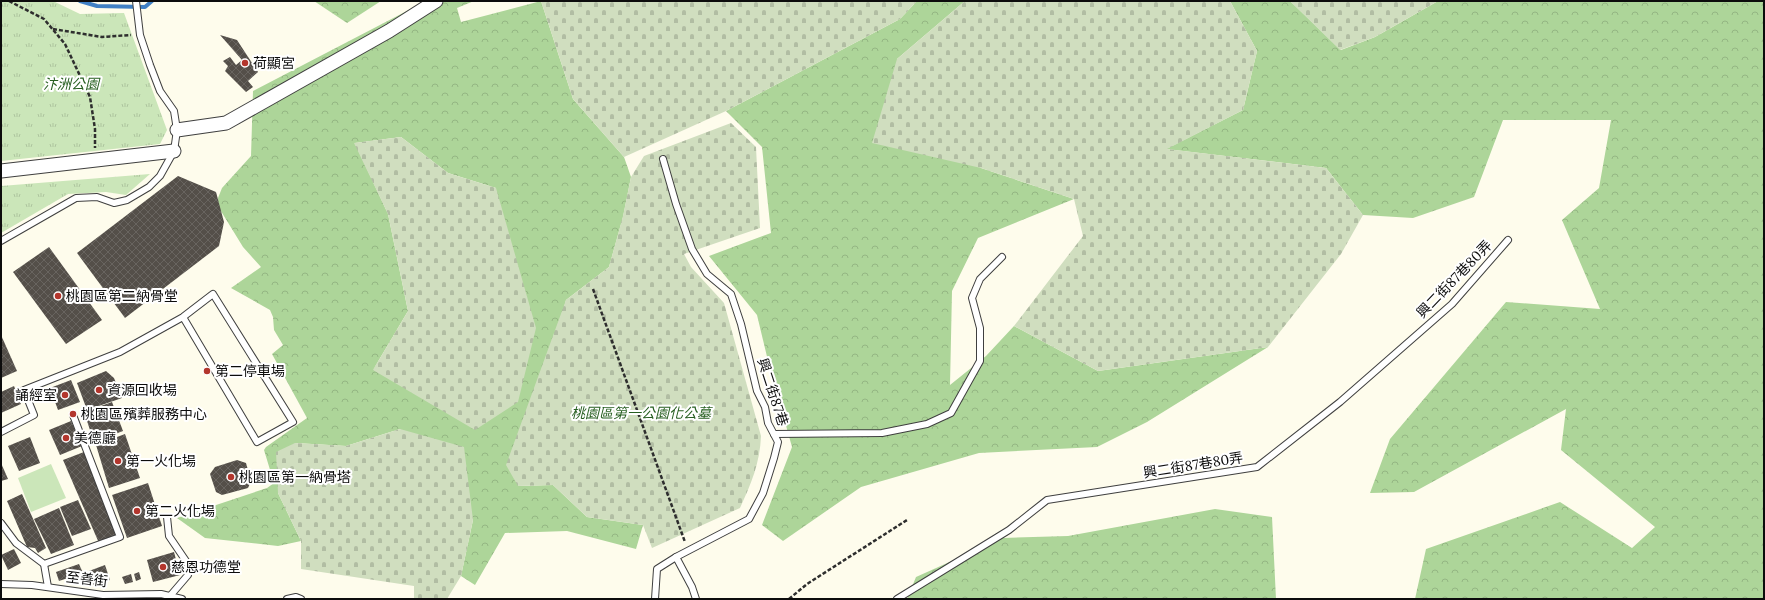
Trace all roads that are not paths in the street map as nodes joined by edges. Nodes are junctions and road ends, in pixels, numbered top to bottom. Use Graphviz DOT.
graph roads {
  1 [pos="436,1"];
  2 [pos="136,2"];
  3 [pos="177,130"];
  4 [pos="174,151"];
  5 [pos="663,159"];
  6 [pos="1,171"];
  7 [pos="1508,240"];
  8 [pos="1,241"];
  9 [pos="1002,257"];
  10 [pos="183,317"];
  11 [pos="73,415"];
  12 [pos="1,432"];
  13 [pos="774,434"];
  14 [pos="167,517"];
  15 [pos="1,523"];
  16 [pos="676,557"];
  17 [pos="44,564"];
  18 [pos="1,584"];
  19 [pos="48,587"];
  20 [pos="170,598"];
  21 [pos="182,599"];
  22 [pos="287,599"];
  23 [pos="301,599"];
  24 [pos="655,599"];
  25 [pos="696,599"];
  26 [pos="897,599"];
  1 -- 3 [label="street"];
  2 -- 3 [label="lane"];
  3 -- 4 [label="lane"];
  4 -- 6 [label="street"];
  4 -- 8 [label="lane"];
  5 -- 13 [label="lane, 興二街87巷"];
  7 -- 26 [label="lane, 興二街87巷80弄"];
  9 -- 13 [label="lane"];
  10 -- 10 [label="lane"];
  10 -- 12 [label="lane"];
  11 -- 17 [label="lane"];
  13 -- 16 [label="lane, 興二街87巷"];
  14 -- 20 [label="lane"];
  15 -- 17 [label="lane"];
  16 -- 24 [label="lane"];
  16 -- 25 [label="lane"];
  17 -- 19 [label="lane"];
  18 -- 19 [label="lane, 至善街"];
  19 -- 20 [label="lane, 至善街"];
  20 -- 21 [label="lane, 至善街"];
  22 -- 23 [label="lane"];
}
